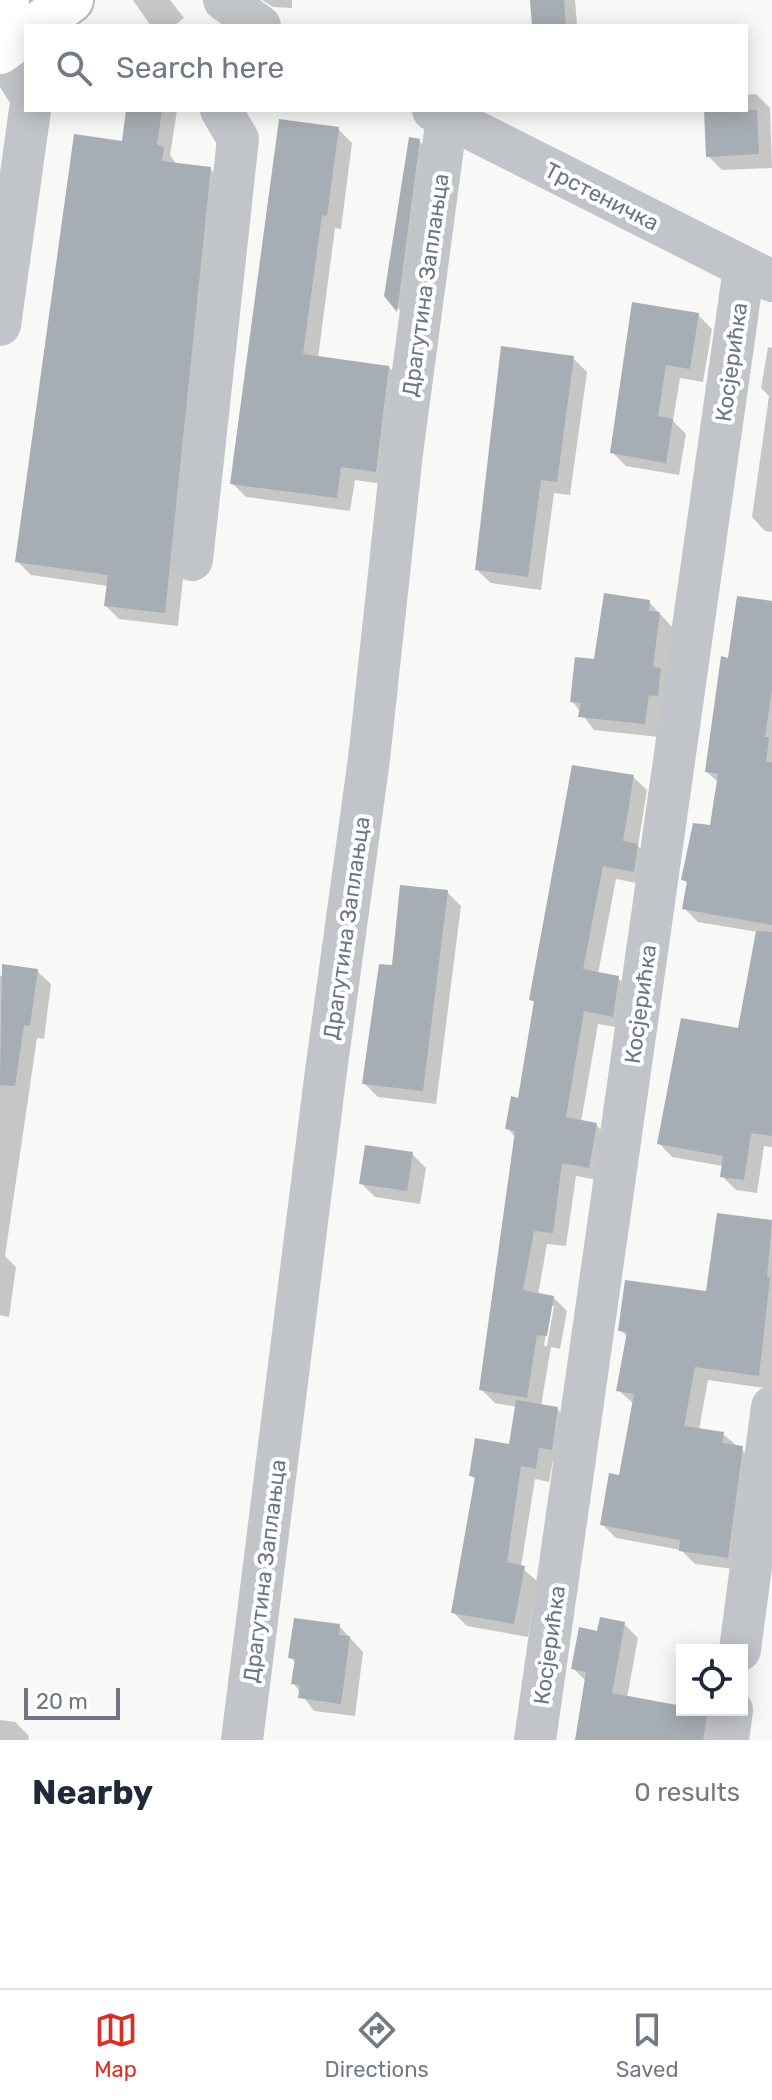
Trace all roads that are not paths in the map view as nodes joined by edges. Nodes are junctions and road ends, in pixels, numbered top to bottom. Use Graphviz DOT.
graph roads {
  1 [pos="7,0"];
  2 [pos="71,0"];
  3 [pos="217,0"];
  4 [pos="224,0"];
  5 [pos="0,5"];
  6 [pos="38,24"];
  7 [pos="215,24"];
  8 [pos="257,24"];
  9 [pos="16,40"];
  10 [pos="24,79"];
  11 [pos="30,112"];
  12 [pos="222,112"];
  13 [pos="440,113"];
  14 [pos="758,274"];
  15 [pos="0,325"];
  16 [pos="192,560"];
  17 [pos="772,1407"];
  18 [pos="741,1644"];
  19 [pos="731,1716"];
  20 [pos="242,1740"];
  21 [pos="535,1740"];
  22 [pos="728,1740"];
  1 -- 5 [label="main road"];
  2 -- 6 [label="main road"];
  3 -- 7 [label="street"];
  4 -- 8 [label="street"];
  9 -- 10 [label="street"];
  11 -- 15 [label="street"];
  12 -- 16 [label="street"];
  13 -- 14 [label="street, Трстеничка"];
  13 -- 20 [label="street, Драгутина Заплањца"];
  14 -- 21 [label="street, Косјерићка"];
  17 -- 18 [label="street"];
  19 -- 22 [label="street"];
}
